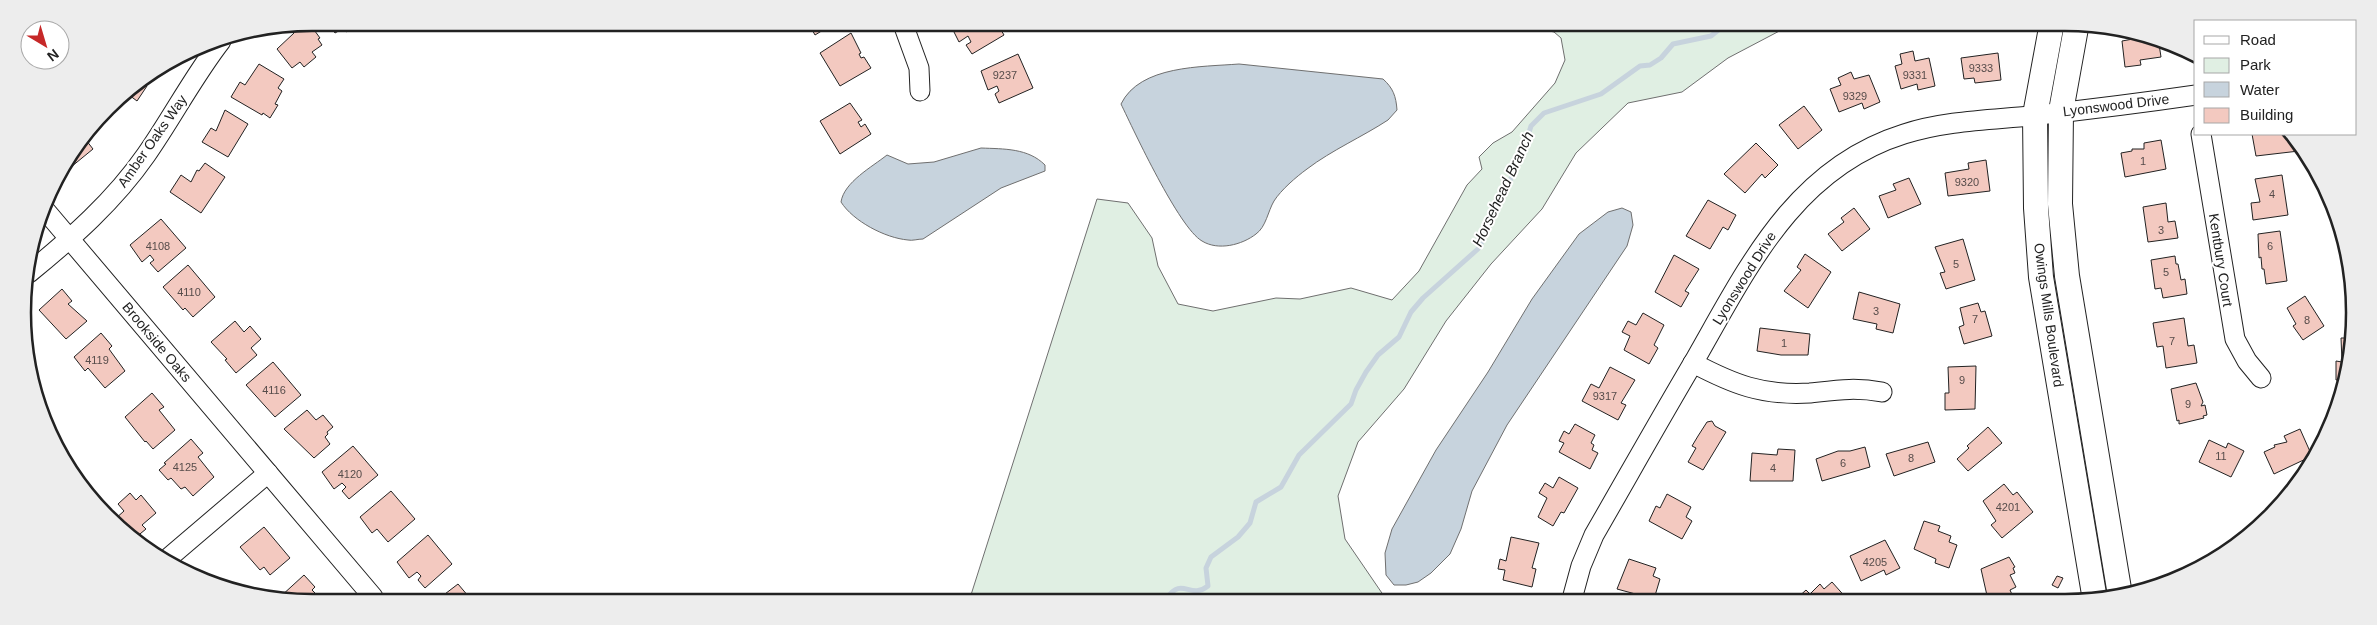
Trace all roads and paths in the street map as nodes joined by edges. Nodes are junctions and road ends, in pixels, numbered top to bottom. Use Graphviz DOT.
graph roads {
  1 [pos="906,31"];
  2 [pos="2050,31"];
  3 [pos="2075,32"];
  4 [pos="216,48"];
  5 [pos="920,91"];
  6 [pos="2194,97"];
  7 [pos="2061,111"];
  8 [pos="2035,115"];
  9 [pos="2201,135"];
  10 [pos="49,214"];
  11 [pos="69,238"];
  12 [pos="36,267"];
  13 [pos="1693,363"];
  14 [pos="2260,378"];
  15 [pos="1882,392"];
  16 [pos="268,473"];
  17 [pos="171,556"];
  18 [pos="2119,588"];
  19 [pos="2094,592"];
  20 [pos="370,594"];
  21 [pos="1573,594"];
  1 -- 5 [label="street"];
  2 -- 8 [label="main road, Owings Mills Boulevard"];
  3 -- 7 [label="main road, Owings Mills Boulevard"];
  4 -- 11 [label="street, Amber Oaks Way"];
  6 -- 7 [label="street, Lyonswood Drive"];
  7 -- 8 [label="street, Lyonswood Drive"];
  7 -- 18 [label="main road, Owings Mills Boulevard"];
  8 -- 13 [label="street, Lyonswood Drive"];
  8 -- 19 [label="main road, Owings Mills Boulevard"];
  9 -- 14 [label="street, Kentbury Court"];
  10 -- 11 [label="street, Brookside Oaks"];
  11 -- 12 [label="street, Amber Oaks Way"];
  11 -- 16 [label="street, Brookside Oaks"];
  13 -- 15 [label="street"];
  13 -- 21 [label="street, Lyonswood Drive"];
  16 -- 17 [label="street"];
  16 -- 20 [label="street, Brookside Oaks"];
}
